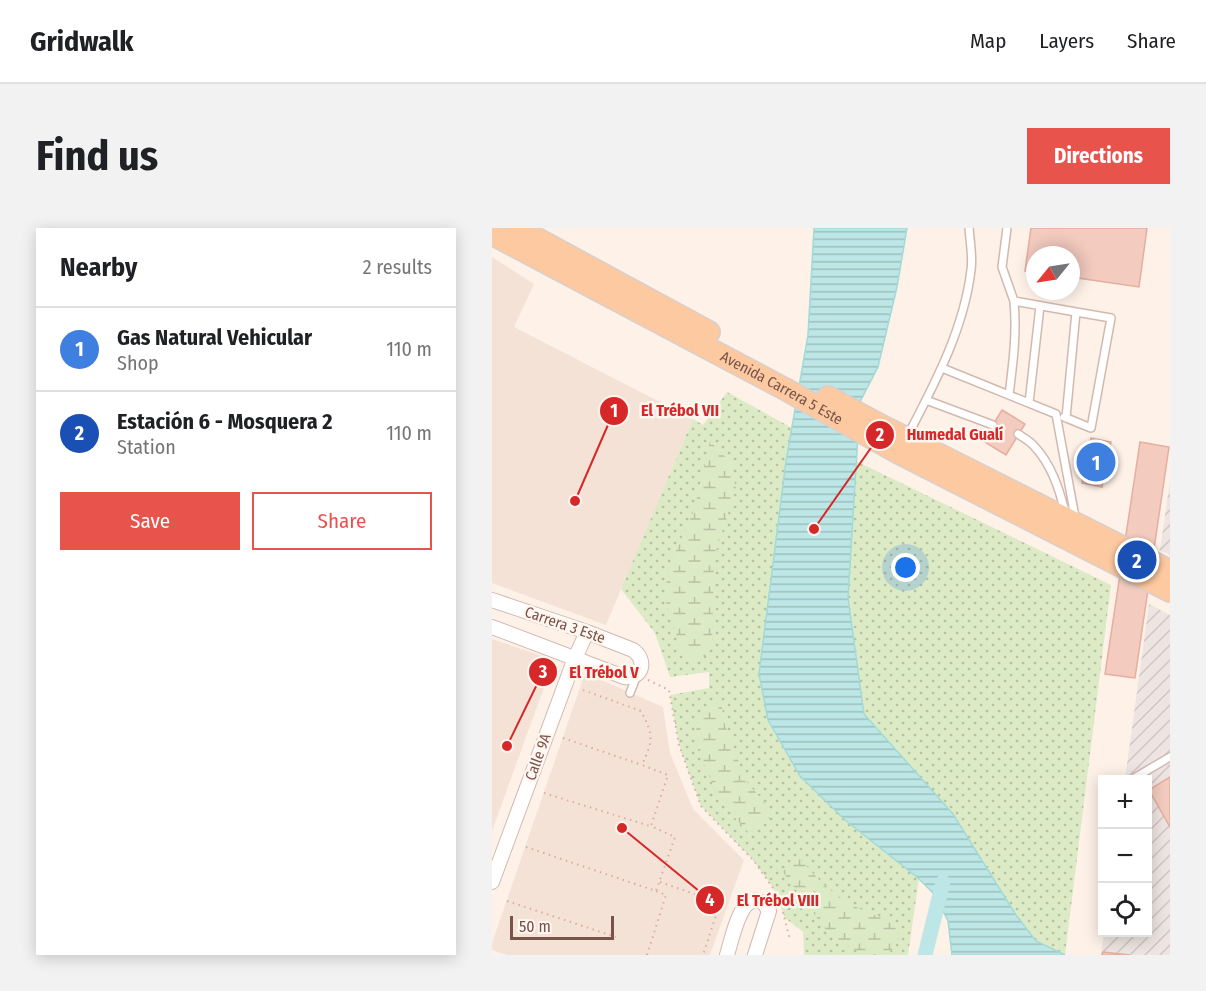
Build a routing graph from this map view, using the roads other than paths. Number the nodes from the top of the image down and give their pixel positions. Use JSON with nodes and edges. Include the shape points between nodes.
{"nodes":[{"id":1,"x":517,"y":228,"type":"edge"},
{"id":2,"x":969,"y":228,"type":"edge"},
{"id":3,"x":1007,"y":228,"type":"edge"},
{"id":4,"x":492,"y":234,"type":"edge"},
{"id":5,"x":1014,"y":302,"type":"junction"},
{"id":6,"x":1040,"y":306,"type":"junction"},
{"id":7,"x":1076,"y":312,"type":"junction"},
{"id":8,"x":942,"y":368,"type":"junction"},
{"id":9,"x":784,"y":381,"type":"junction"},
{"id":10,"x":1009,"y":395,"type":"junction"},
{"id":11,"x":926,"y":400,"type":"junction"},
{"id":12,"x":1029,"y":403,"type":"junction"},
{"id":13,"x":1056,"y":414,"type":"junction"},
{"id":14,"x":1066,"y":418,"type":"junction"},
{"id":15,"x":993,"y":425,"type":"dead end"},
{"id":16,"x":1018,"y":434,"type":"dead end"},
{"id":17,"x":903,"y":445,"type":"junction"},
{"id":18,"x":1071,"y":521,"type":"junction"},
{"id":19,"x":1170,"y":571,"type":"edge"},
{"id":20,"x":1170,"y":591,"type":"edge"},
{"id":21,"x":492,"y":600,"type":"edge"},
{"id":22,"x":492,"y":627,"type":"edge"},
{"id":23,"x":587,"y":632,"type":"junction"},
{"id":24,"x":574,"y":658,"type":"junction"},
{"id":25,"x":638,"y":675,"type":"junction"},
{"id":26,"x":630,"y":693,"type":"dead end"},
{"id":27,"x":1170,"y":757,"type":"edge"},
{"id":28,"x":1139,"y":775,"type":"edge"},
{"id":29,"x":492,"y":882,"type":"edge"},
{"id":30,"x":727,"y":955,"type":"edge"},
{"id":31,"x":755,"y":955,"type":"edge"}],
"edges":[{"from":1,"to":9,"type":"main road","name":"Avenida Carrera 5 Este"},
{"from":2,"to":8,"type":"lane","via":[[972,268],[956,334]]},
{"from":3,"to":5,"type":"lane","via":[[1002,267]]},
{"from":4,"to":9,"type":"main road","name":"Avenida Carrera 5 Este"},
{"from":5,"to":6,"type":"lane"},
{"from":5,"to":10,"type":"lane","via":[[1016,339]]},
{"from":6,"to":7,"type":"lane"},
{"from":6,"to":12,"type":"lane"},
{"from":7,"to":14,"type":"lane"},
{"from":7,"to":14,"type":"lane","via":[[1111,318],[1090,428]]},
{"from":8,"to":10,"type":"lane"},
{"from":8,"to":11,"type":"lane"},
{"from":9,"to":17,"type":"main road","name":"Avenida Carrera 5 Este"},
{"from":10,"to":12,"type":"lane"},
{"from":11,"to":15,"type":"lane"},
{"from":11,"to":17,"type":"lane"},
{"from":12,"to":13,"type":"lane"},
{"from":13,"to":14,"type":"lane"},
{"from":13,"to":18,"type":"lane"},
{"from":16,"to":18,"type":"lane","via":[[1046,460]]},
{"from":17,"to":18,"type":"main road","name":"Avenida Carrera 5 Este"},
{"from":17,"to":20,"type":"main road","name":"Avenida Carrera 5 Este"},
{"from":18,"to":19,"type":"main road","name":"Avenida Carrera 5 Este"},
{"from":21,"to":23,"type":"street","name":"Carrera 3 Este"},
{"from":22,"to":24,"type":"street","name":"Carrera 3 Este"},
{"from":23,"to":24,"type":"street","name":"Calle 9A"},
{"from":23,"to":25,"type":"street","name":"Carrera 3 Este","via":[[640,654]]},
{"from":24,"to":25,"type":"street","name":"Carrera 3 Este","via":[[624,677]]},
{"from":24,"to":29,"type":"street","name":"Calle 9A"},
{"from":25,"to":26,"type":"lane"},
{"from":27,"to":28,"type":"lane"},
{"from":30,"to":31,"type":"street","via":[[741,914],[750,902],[757,900],[769,911]]}]}
